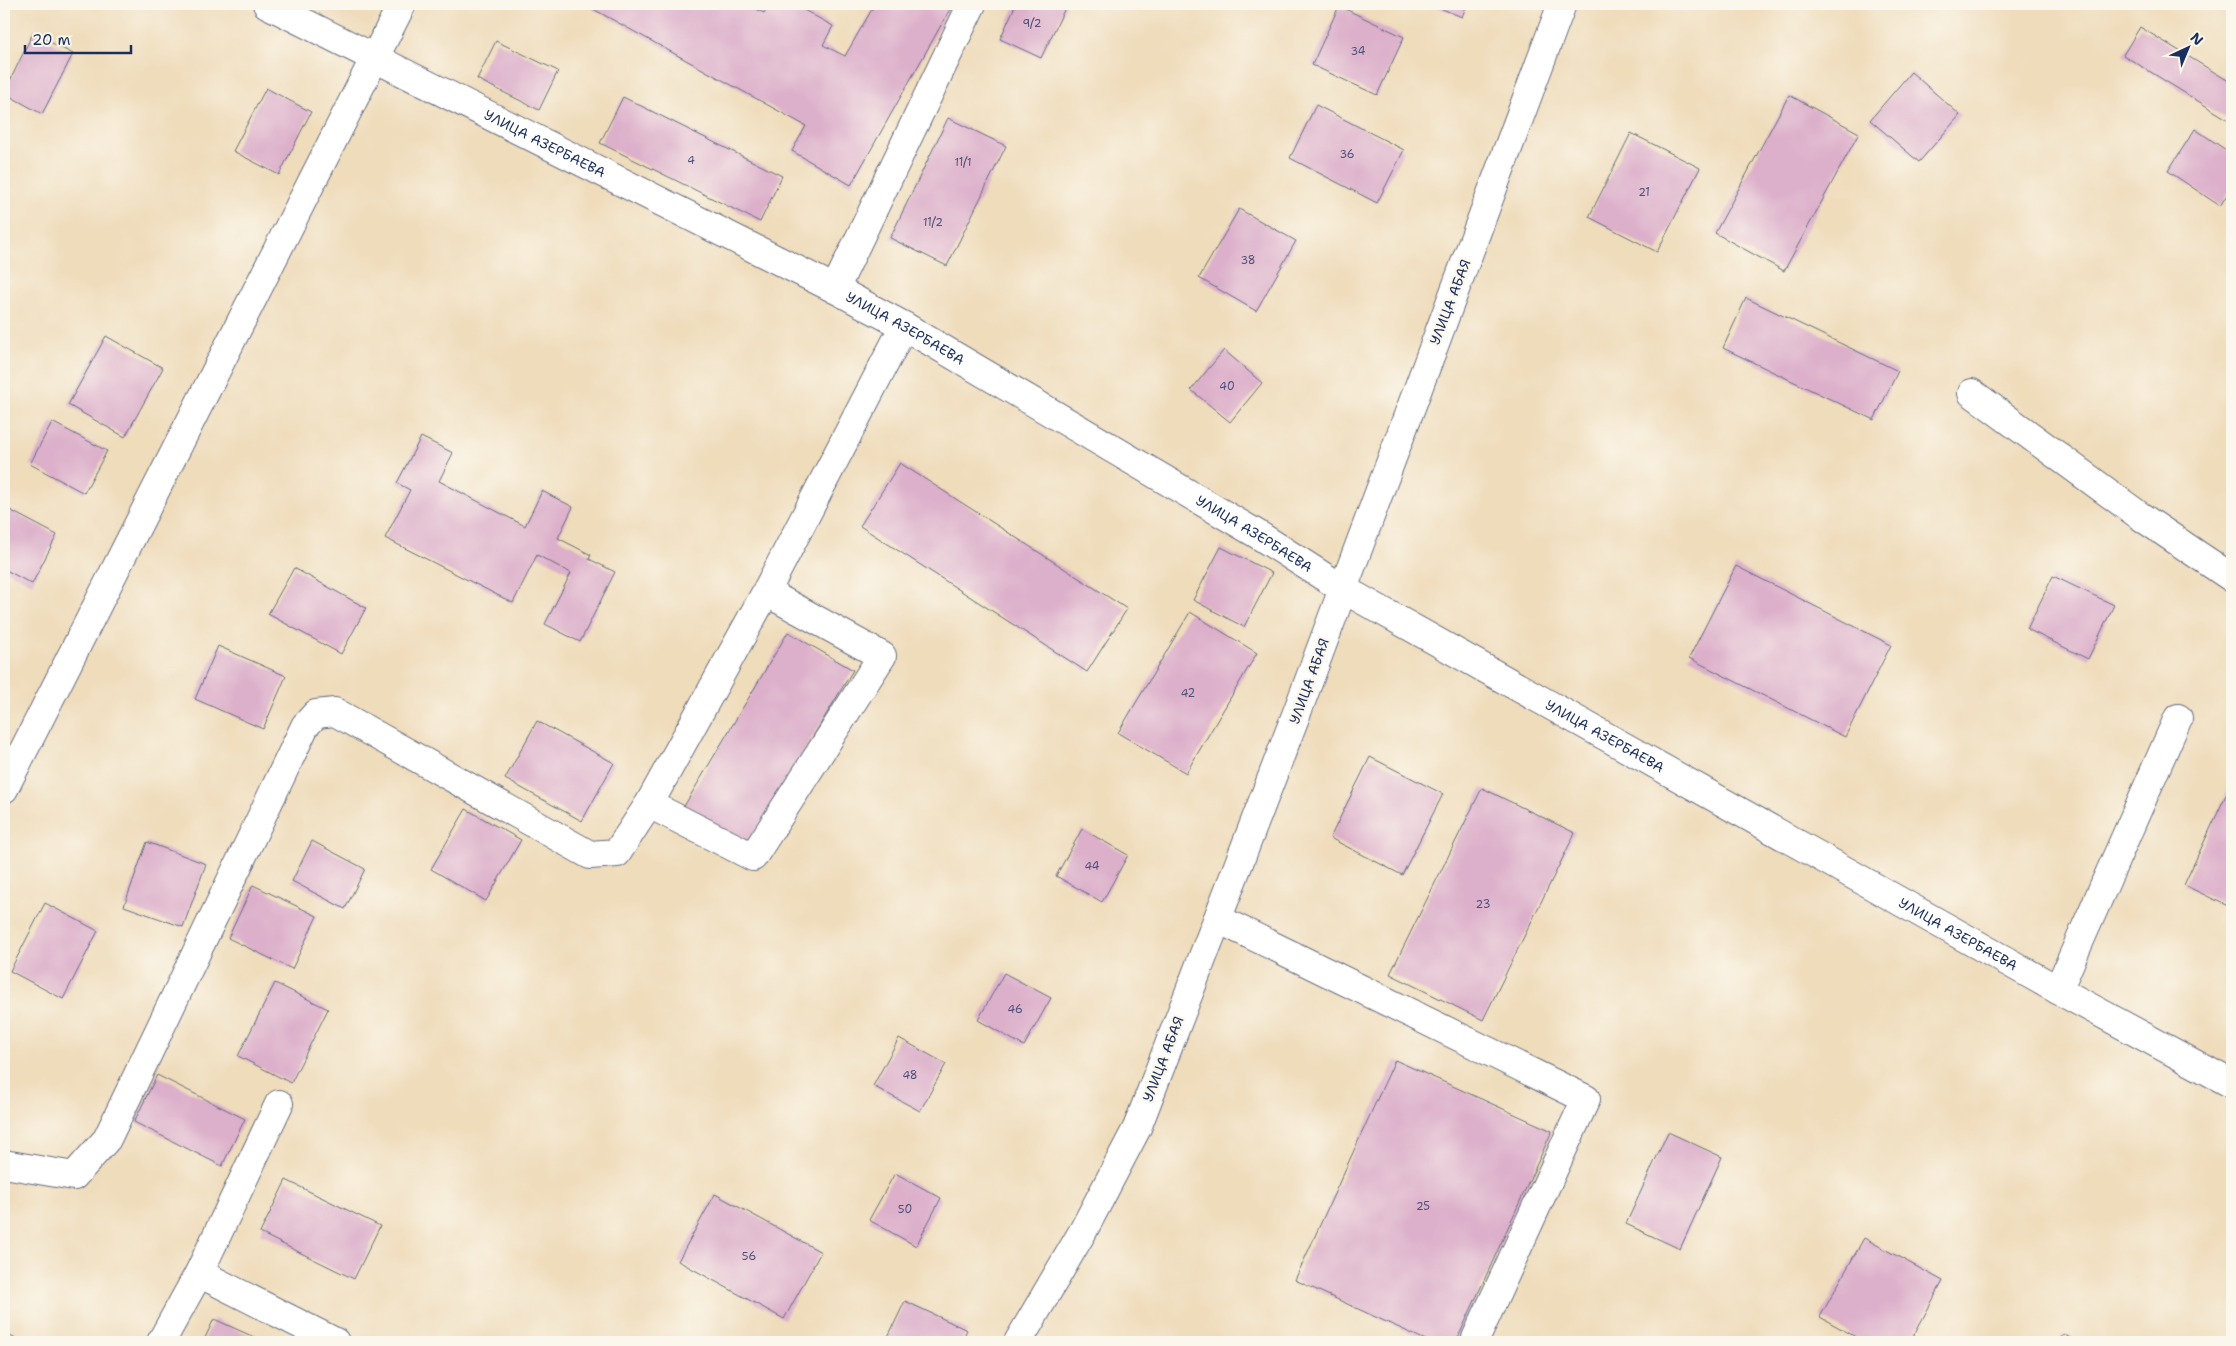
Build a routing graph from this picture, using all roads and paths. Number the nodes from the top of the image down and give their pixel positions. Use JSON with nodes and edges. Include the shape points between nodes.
{"nodes":[{"id":1,"x":267,"y":4,"type":"edge"},
{"id":2,"x":402,"y":4,"type":"edge"},
{"id":3,"x":972,"y":4,"type":"edge"},
{"id":4,"x":1562,"y":4,"type":"edge"},
{"id":5,"x":373,"y":58,"type":"junction"},
{"id":6,"x":835,"y":289,"type":"junction"},
{"id":7,"x":904,"y":326,"type":"junction"},
{"id":8,"x":1972,"y":393,"type":"dead end"},
{"id":9,"x":2232,"y":578,"type":"edge"},
{"id":10,"x":1343,"y":589,"type":"junction"},
{"id":11,"x":766,"y":592,"type":"junction"},
{"id":12,"x":2178,"y":718,"type":"dead end"},
{"id":13,"x":4,"y":789,"type":"edge"},
{"id":14,"x":649,"y":804,"type":"junction"},
{"id":15,"x":1218,"y":919,"type":"junction"},
{"id":16,"x":2058,"y":990,"type":"junction"},
{"id":17,"x":2232,"y":1084,"type":"edge"},
{"id":18,"x":279,"y":1104,"type":"dead end"},
{"id":19,"x":4,"y":1164,"type":"edge"},
{"id":20,"x":199,"y":1273,"type":"junction"},
{"id":21,"x":1476,"y":1338,"type":"dead end"},
{"id":22,"x":161,"y":1342,"type":"edge"},
{"id":23,"x":336,"y":1342,"type":"edge"},
{"id":24,"x":1018,"y":1342,"type":"edge"}],
"edges":[{"from":1,"to":5,"type":"street","name":"УЛИЦА АЗЕРБАЕВА"},
{"from":2,"to":5,"type":"street"},
{"from":3,"to":6,"type":"street"},
{"from":4,"to":10,"type":"street","name":"УЛИЦА АБАЯ"},
{"from":5,"to":6,"type":"street","name":"УЛИЦА АЗЕРБАЕВА"},
{"from":5,"to":13,"type":"street"},
{"from":6,"to":7,"type":"street","name":"УЛИЦА АЗЕРБАЕВА"},
{"from":7,"to":10,"type":"street","name":"УЛИЦА АЗЕРБАЕВА"},
{"from":7,"to":11,"type":"street"},
{"from":8,"to":9,"type":"street","via":[[2140,516]]},
{"from":10,"to":15,"type":"street","name":"УЛИЦА АБАЯ"},
{"from":10,"to":16,"type":"street","name":"УЛИЦА АЗЕРБАЕВА"},
{"from":11,"to":14,"type":"street"},
{"from":11,"to":14,"type":"street","via":[[882,656],[753,857]]},
{"from":12,"to":16,"type":"street"},
{"from":14,"to":19,"type":"street","via":[[617,853],[590,855],[335,712],[316,714],[305,726],[107,1138],[74,1176]]},
{"from":15,"to":21,"type":"street","via":[[1586,1099]]},
{"from":15,"to":24,"type":"street","name":"УЛИЦА АБАЯ","via":[[1137,1128],[1083,1231]]},
{"from":16,"to":17,"type":"street","name":"УЛИЦА АЗЕРБАЕВА"},
{"from":18,"to":20,"type":"street"},
{"from":20,"to":22,"type":"street"},
{"from":20,"to":23,"type":"street"}]}
